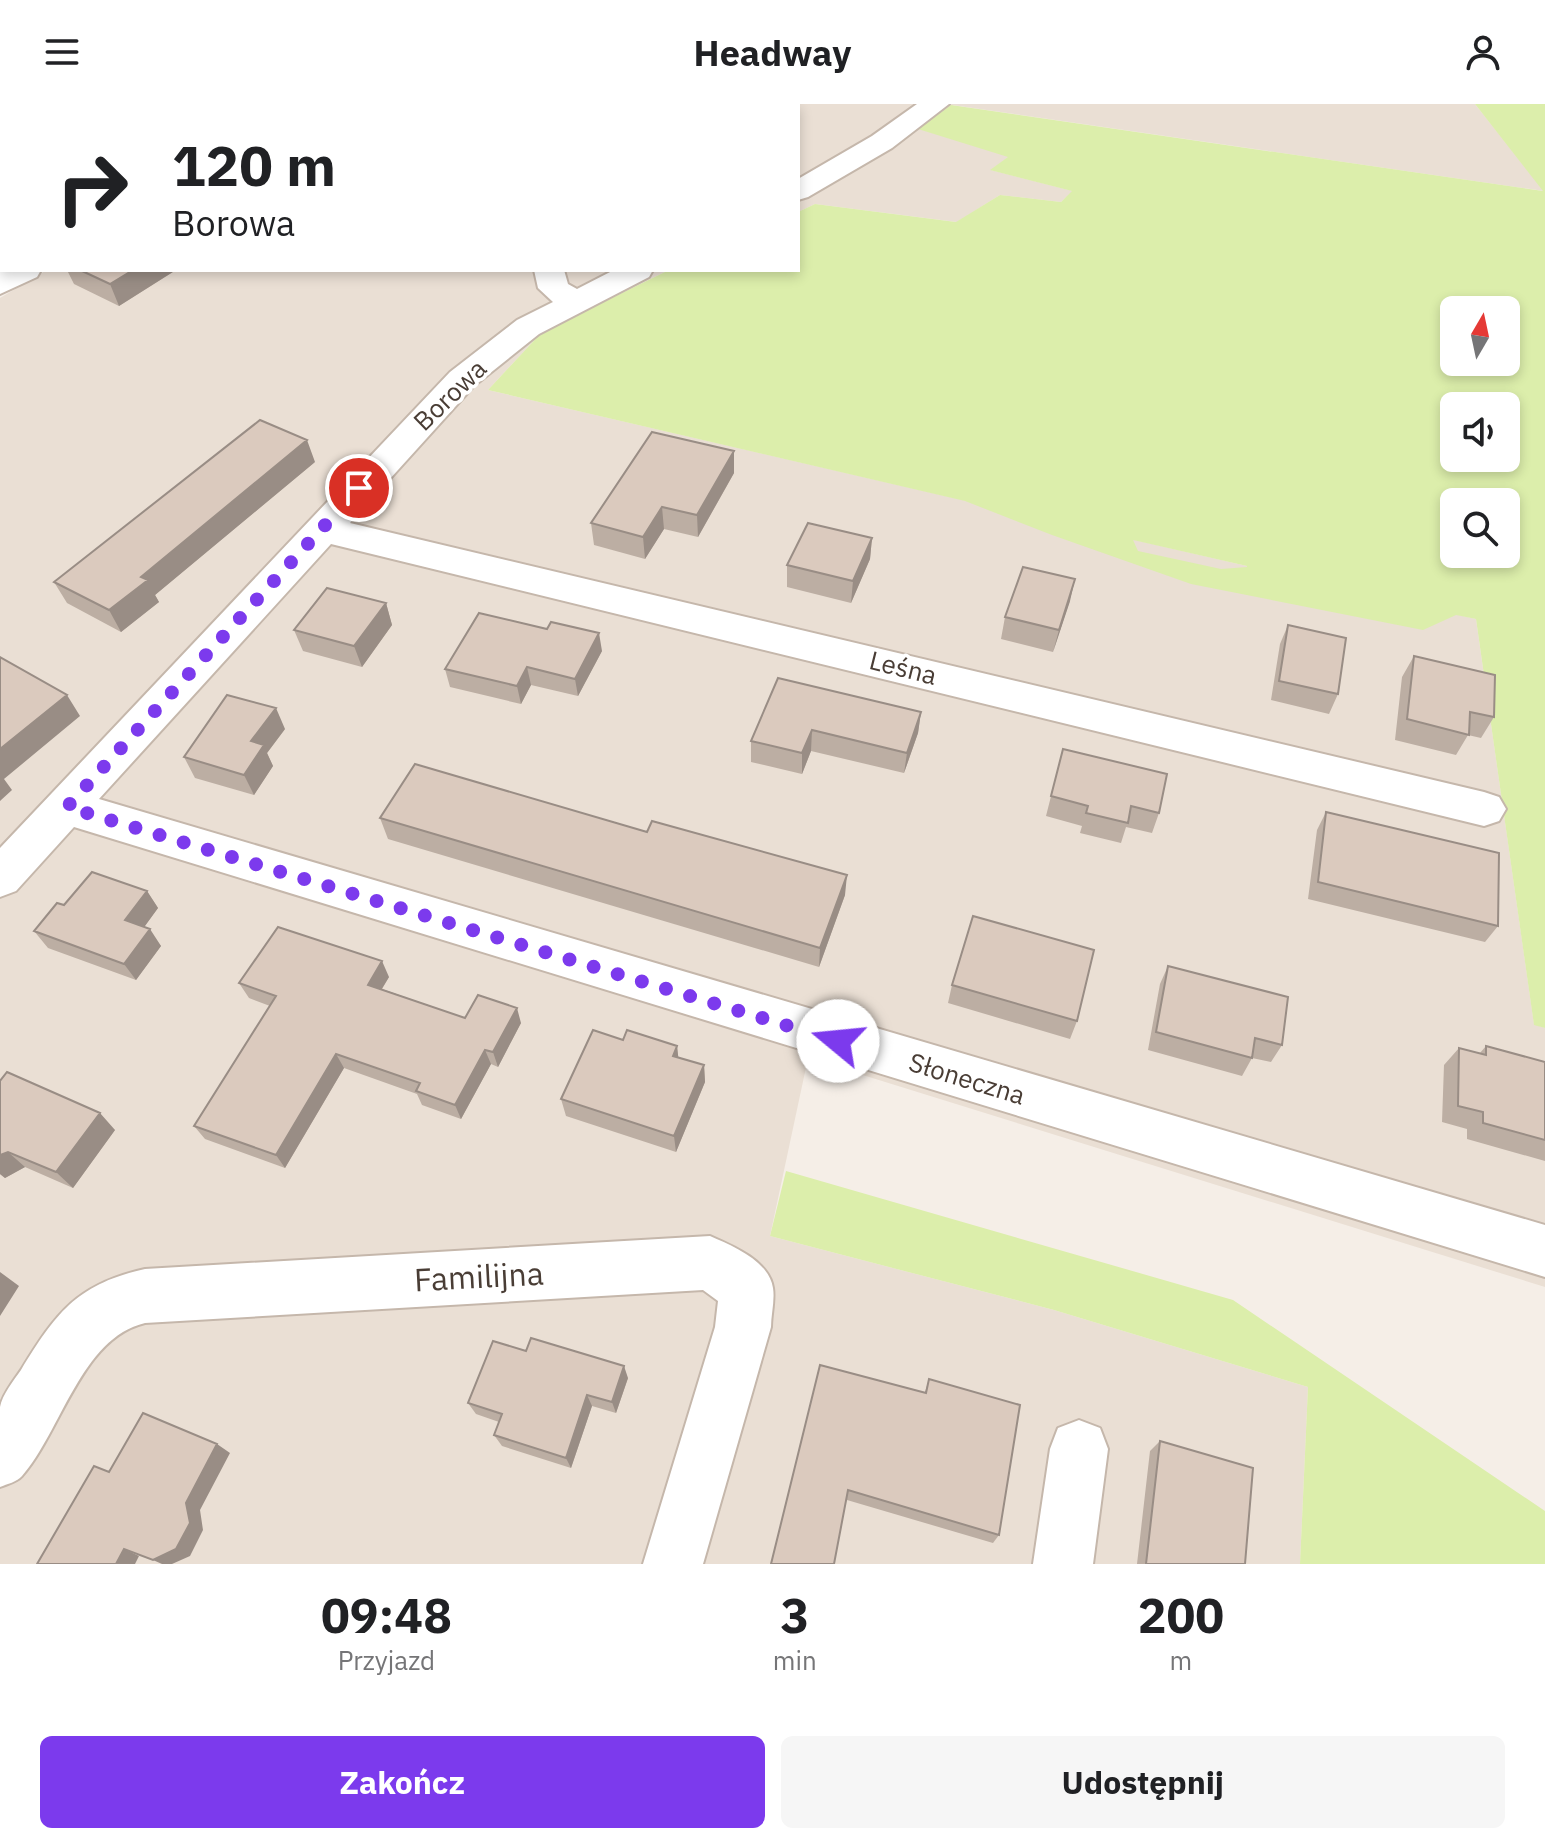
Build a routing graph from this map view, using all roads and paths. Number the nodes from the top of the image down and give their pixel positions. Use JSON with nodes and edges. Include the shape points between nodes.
{"nodes":[{"id":1,"x":935,"y":104,"type":"edge"},
{"id":2,"x":800,"y":190,"type":"edge"},
{"id":3,"x":23,"y":272,"type":"edge"},
{"id":4,"x":550,"y":272,"type":"edge"},
{"id":5,"x":634,"y":272,"type":"edge"},
{"id":6,"x":0,"y":285,"type":"edge"},
{"id":7,"x":574,"y":302,"type":"junction"},
{"id":8,"x":321,"y":529,"type":"junction"},
{"id":9,"x":67,"y":807,"type":"junction"},
{"id":10,"x":1484,"y":809,"type":"dead end"},
{"id":11,"x":0,"y":878,"type":"edge"},
{"id":12,"x":1545,"y":1251,"type":"edge"},
{"id":13,"x":1079,"y":1449,"type":"dead end"},
{"id":14,"x":0,"y":1458,"type":"edge"},
{"id":15,"x":673,"y":1564,"type":"edge"},
{"id":16,"x":1063,"y":1564,"type":"edge"}],
"edges":[{"from":1,"to":2,"type":"street"},
{"from":3,"to":6,"type":"street"},
{"from":4,"to":7,"type":"street","via":[[554,288]]},
{"from":5,"to":7,"type":"street","name":"Borowa"},
{"from":7,"to":8,"type":"street","name":"Borowa","via":[[528,327],[462,379]]},
{"from":8,"to":9,"type":"street","name":"Borowa"},
{"from":8,"to":10,"type":"street","name":"Leśna"},
{"from":9,"to":11,"type":"street","name":"Borowa"},
{"from":9,"to":12,"type":"street","name":"Słoneczna"},
{"from":13,"to":16,"type":"street"},
{"from":14,"to":15,"type":"street","name":"Familijna","via":[[80,1332],[105,1309],[124,1301],[710,1263],[746,1288],[743,1327]]}]}
